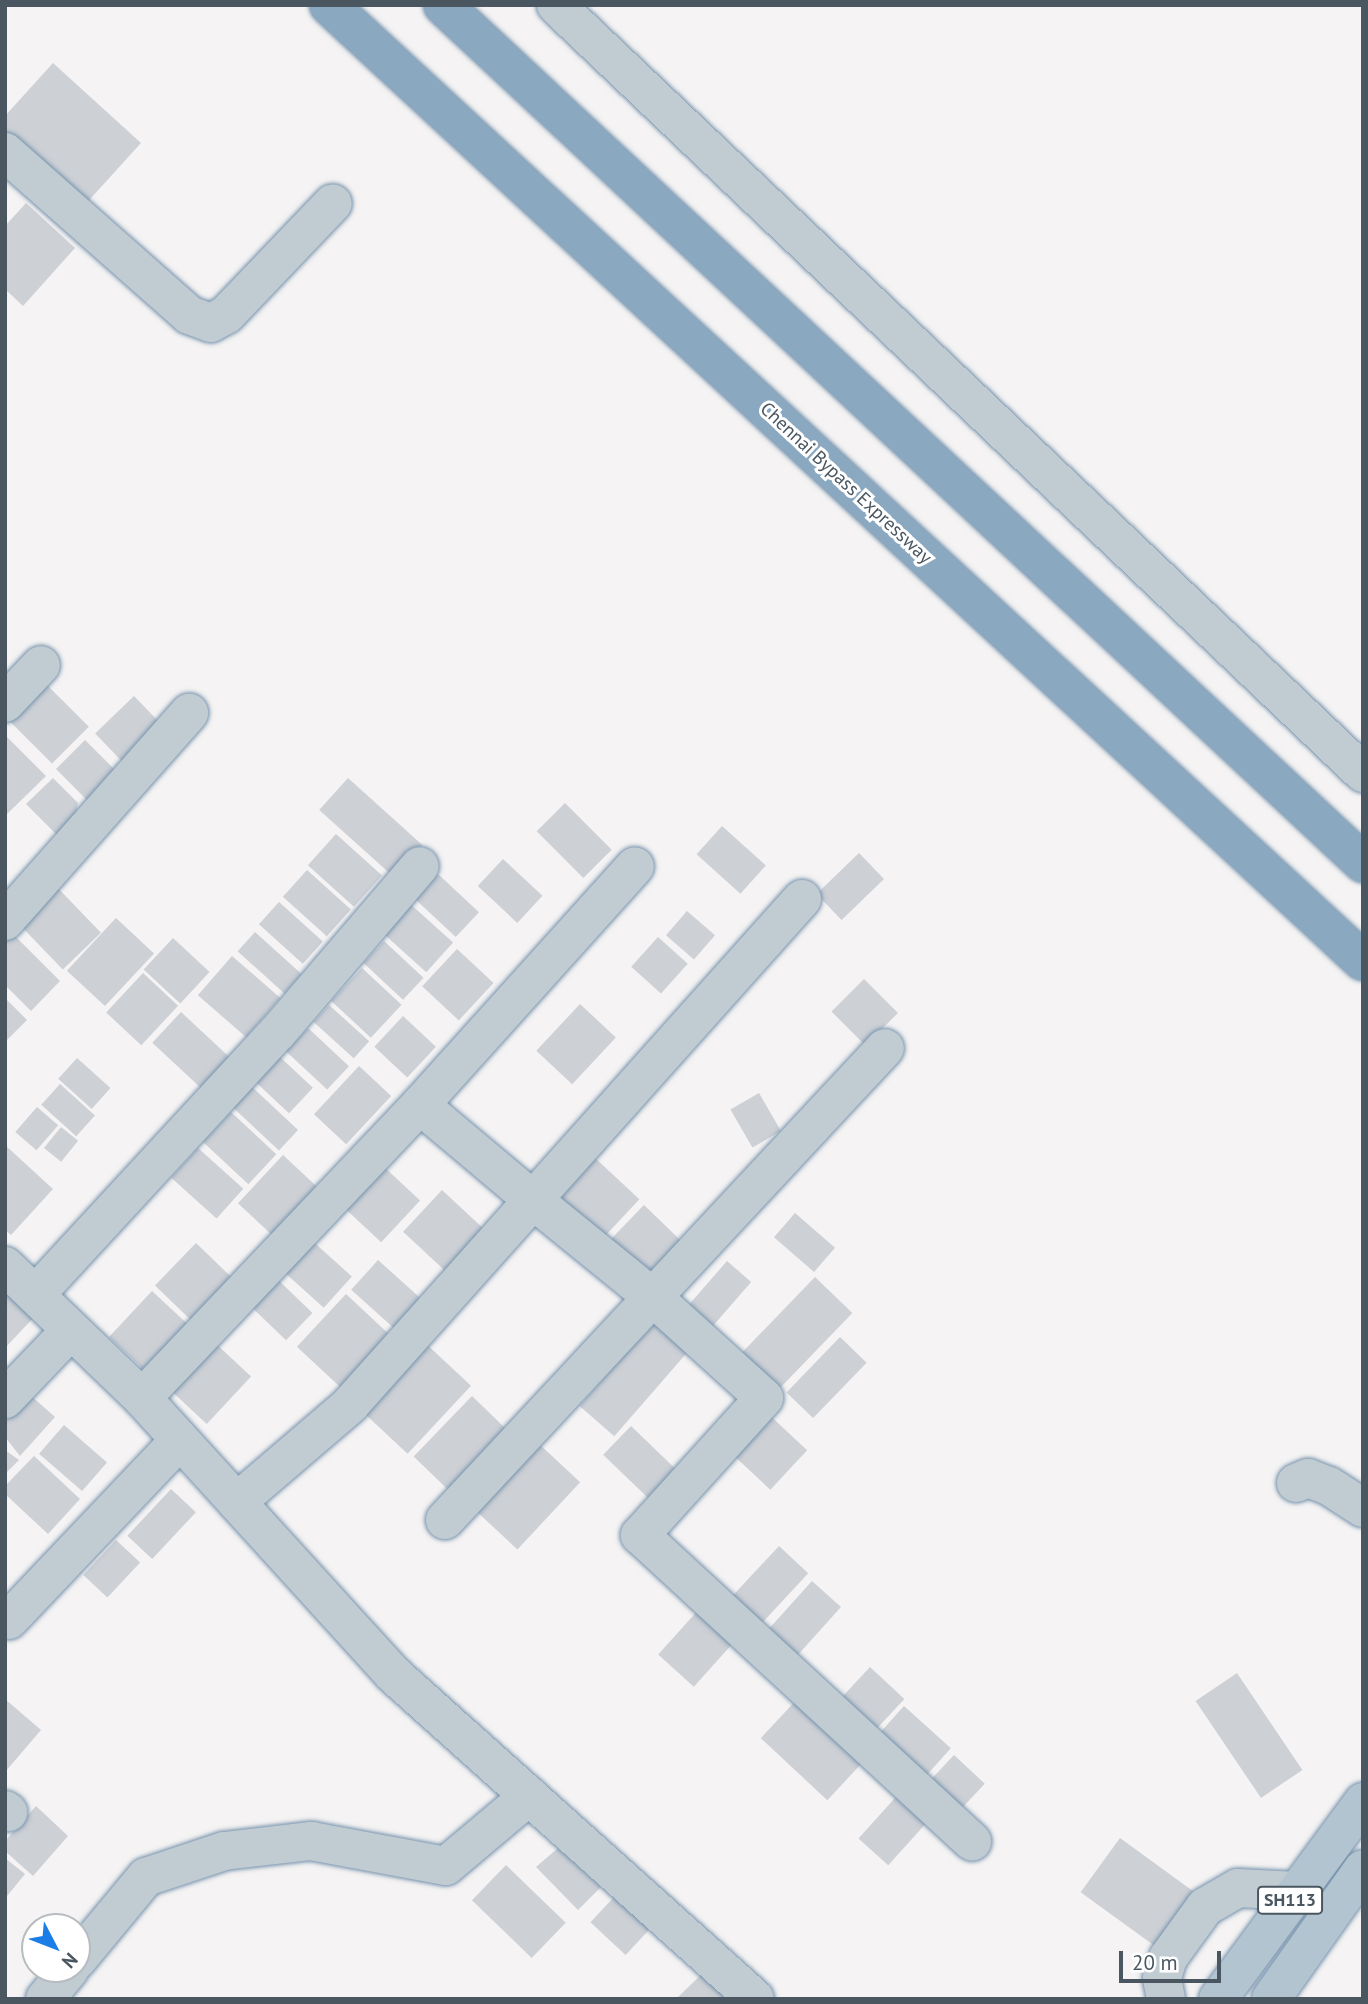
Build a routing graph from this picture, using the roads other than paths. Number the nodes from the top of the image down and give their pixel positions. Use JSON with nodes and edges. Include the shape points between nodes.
{"nodes":[{"id":1,"x":329,"y":5,"type":"edge"},
{"id":2,"x":443,"y":5,"type":"edge"},
{"id":3,"x":556,"y":5,"type":"edge"},
{"id":4,"x":5,"y":152,"type":"edge"},
{"id":5,"x":333,"y":203,"type":"dead end"},
{"id":6,"x":41,"y":665,"type":"dead end"},
{"id":7,"x":5,"y":703,"type":"edge"},
{"id":8,"x":190,"y":713,"type":"dead end"},
{"id":9,"x":1363,"y":773,"type":"edge"},
{"id":10,"x":1363,"y":863,"type":"edge"},
{"id":11,"x":420,"y":866,"type":"dead end"},
{"id":12,"x":635,"y":866,"type":"dead end"},
{"id":13,"x":802,"y":899,"type":"dead end"},
{"id":14,"x":5,"y":921,"type":"edge"},
{"id":15,"x":1363,"y":961,"type":"edge"},
{"id":16,"x":885,"y":1048,"type":"dead end"},
{"id":17,"x":420,"y":1105,"type":"junction"},
{"id":18,"x":533,"y":1200,"type":"junction"},
{"id":19,"x":5,"y":1266,"type":"edge"},
{"id":20,"x":35,"y":1295,"type":"junction"},
{"id":21,"x":655,"y":1299,"type":"junction"},
{"id":22,"x":70,"y":1331,"type":"junction"},
{"id":23,"x":142,"y":1398,"type":"junction"},
{"id":24,"x":5,"y":1399,"type":"edge"},
{"id":25,"x":180,"y":1440,"type":"junction"},
{"id":26,"x":1296,"y":1483,"type":"dead end"},
{"id":27,"x":237,"y":1502,"type":"junction"},
{"id":28,"x":1363,"y":1508,"type":"edge"},
{"id":29,"x":445,"y":1520,"type":"dead end"},
{"id":30,"x":9,"y":1620,"type":"dead end"},
{"id":31,"x":529,"y":1796,"type":"junction"},
{"id":32,"x":1363,"y":1802,"type":"edge"},
{"id":33,"x":972,"y":1841,"type":"dead end"},
{"id":34,"x":1363,"y":1869,"type":"edge"},
{"id":35,"x":1297,"y":1891,"type":"junction"},
{"id":36,"x":91,"y":1943,"type":"edge"},
{"id":37,"x":58,"y":1983,"type":"edge"},
{"id":38,"x":45,"y":1999,"type":"edge"},
{"id":39,"x":755,"y":1999,"type":"edge"},
{"id":40,"x":1166,"y":1999,"type":"edge"},
{"id":41,"x":1218,"y":1999,"type":"edge"},
{"id":42,"x":1271,"y":1999,"type":"edge"}],
"edges":[{"from":1,"to":15,"type":"highway","name":"Chennai Bypass Expressway"},
{"from":2,"to":10,"type":"highway"},
{"from":3,"to":9,"type":"street"},
{"from":4,"to":5,"type":"street","via":[[189,316],[211,323],[227,314]]},
{"from":6,"to":7,"type":"street"},
{"from":8,"to":14,"type":"street"},
{"from":11,"to":20,"type":"street","via":[[278,1032]]},
{"from":12,"to":17,"type":"street"},
{"from":13,"to":18,"type":"street"},
{"from":16,"to":21,"type":"street"},
{"from":17,"to":18,"type":"street"},
{"from":17,"to":23,"type":"street"},
{"from":18,"to":21,"type":"street"},
{"from":18,"to":27,"type":"street","via":[[350,1405]]},
{"from":19,"to":20,"type":"street"},
{"from":20,"to":22,"type":"street"},
{"from":21,"to":29,"type":"street"},
{"from":21,"to":33,"type":"street","via":[[764,1398],[640,1535]]},
{"from":22,"to":23,"type":"street"},
{"from":22,"to":24,"type":"street"},
{"from":23,"to":25,"type":"street"},
{"from":25,"to":27,"type":"street"},
{"from":25,"to":30,"type":"street"},
{"from":26,"to":28,"type":"street","via":[[1308,1478]]},
{"from":27,"to":31,"type":"street","via":[[393,1674]]},
{"from":31,"to":36,"type":"street","via":[[446,1866],[311,1841],[224,1851],[146,1877]]},
{"from":31,"to":39,"type":"street"},
{"from":32,"to":35,"type":"main road","number":"SH113"},
{"from":34,"to":42,"type":"main road","number":"SH113"},
{"from":35,"to":40,"type":"street","via":[[1238,1888],[1205,1907],[1168,1958],[1162,1978]]},
{"from":35,"to":41,"type":"main road","number":"SH113"},
{"from":37,"to":38,"type":"street"}]}
